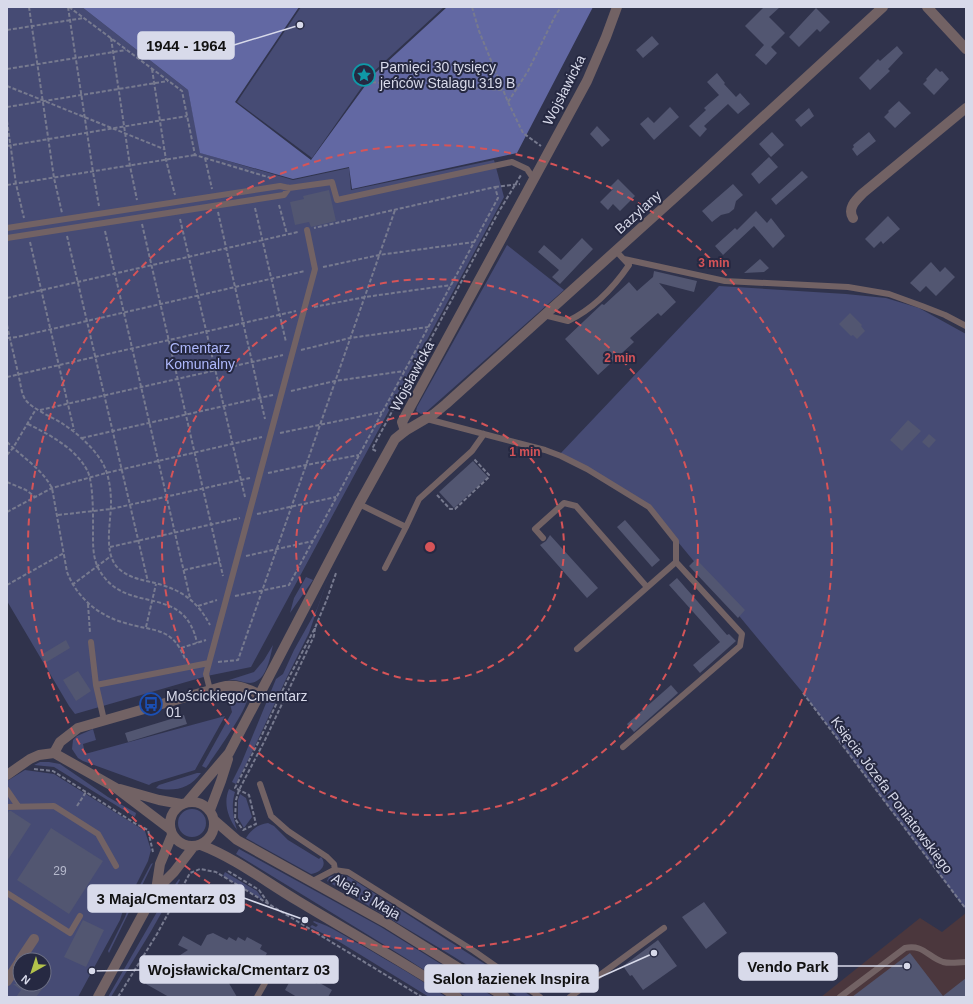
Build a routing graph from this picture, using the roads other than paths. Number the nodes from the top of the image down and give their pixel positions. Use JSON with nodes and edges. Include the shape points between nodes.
{"nodes":[{"id":1,"x":617,"y":7,"type":"edge"},
{"id":2,"x":883,"y":7,"type":"edge"},
{"id":3,"x":927,"y":7,"type":"edge"},
{"id":4,"x":966,"y":49,"type":"edge"},
{"id":5,"x":966,"y":108,"type":"edge"},
{"id":6,"x":532,"y":180,"type":"junction"},
{"id":7,"x":289,"y":188,"type":"junction"},
{"id":8,"x":853,"y":218,"type":"dead end"},
{"id":9,"x":7,"y":228,"type":"edge"},
{"id":10,"x":307,"y":230,"type":"road end"},
{"id":11,"x":7,"y":238,"type":"edge"},
{"id":12,"x":616,"y":251,"type":"junction"},
{"id":13,"x":624,"y":259,"type":"junction"},
{"id":14,"x":544,"y":315,"type":"junction"},
{"id":15,"x":966,"y":326,"type":"edge"},
{"id":16,"x":427,"y":419,"type":"junction"},
{"id":17,"x":405,"y":431,"type":"junction"},
{"id":18,"x":484,"y":434,"type":"junction"},
{"id":19,"x":359,"y":504,"type":"junction"},
{"id":20,"x":406,"y":527,"type":"junction"},
{"id":21,"x":543,"y":538,"type":"dead end"},
{"id":22,"x":676,"y":562,"type":"junction"},
{"id":23,"x":385,"y":568,"type":"dead end"},
{"id":24,"x":647,"y":587,"type":"junction"},
{"id":25,"x":91,"y":642,"type":"road end"},
{"id":26,"x":578,"y":649,"type":"dead end"},
{"id":27,"x":209,"y":663,"type":"junction"},
{"id":28,"x":96,"y":684,"type":"junction"},
{"id":29,"x":210,"y":690,"type":"junction"},
{"id":30,"x":261,"y":695,"type":"junction"},
{"id":31,"x":104,"y":720,"type":"junction"},
{"id":32,"x":623,"y":747,"type":"dead end"},
{"id":33,"x":54,"y":753,"type":"junction"},
{"id":34,"x":229,"y":753,"type":"junction"},
{"id":35,"x":7,"y":775,"type":"edge"},
{"id":36,"x":260,"y":784,"type":"dead end"},
{"id":37,"x":116,"y":788,"type":"junction"},
{"id":38,"x":7,"y":790,"type":"edge"},
{"id":39,"x":185,"y":803,"type":"junction"},
{"id":40,"x":7,"y":806,"type":"edge"},
{"id":41,"x":18,"y":806,"type":"junction"},
{"id":42,"x":212,"y":815,"type":"junction"},
{"id":43,"x":171,"y":832,"type":"junction"},
{"id":44,"x":198,"y":845,"type":"junction"},
{"id":45,"x":116,"y":866,"type":"dead end"},
{"id":46,"x":335,"y":870,"type":"junction"},
{"id":47,"x":313,"y":881,"type":"junction"},
{"id":48,"x":156,"y":890,"type":"junction"},
{"id":49,"x":7,"y":893,"type":"edge"},
{"id":50,"x":80,"y":916,"type":"dead end"},
{"id":51,"x":664,"y":928,"type":"dead end"},
{"id":52,"x":34,"y":939,"type":"dead end"},
{"id":53,"x":25,"y":952,"type":"edge"},
{"id":54,"x":966,"y":962,"type":"edge"},
{"id":55,"x":265,"y":983,"type":"dead end"},
{"id":56,"x":98,"y":997,"type":"edge"},
{"id":57,"x":257,"y":997,"type":"edge"},
{"id":58,"x":457,"y":997,"type":"edge"},
{"id":59,"x":505,"y":997,"type":"edge"},
{"id":60,"x":540,"y":997,"type":"edge"},
{"id":61,"x":570,"y":997,"type":"edge"},
{"id":62,"x":840,"y":997,"type":"edge"}],
"edges":[{"from":1,"to":6,"type":"street","name":"Wojsławicka","via":[[586,80]]},
{"from":2,"to":12,"type":"street","name":"Bazylany"},
{"from":3,"to":4,"type":"street"},
{"from":5,"to":8,"type":"street","via":[[855,201],[851,208]]},
{"from":6,"to":7,"type":"lane","via":[[527,169],[512,162],[337,200],[332,182]]},
{"from":6,"to":17,"type":"street","name":"Wojsławicka","via":[[402,422]]},
{"from":7,"to":9,"type":"lane","via":[[280,186]]},
{"from":7,"to":11,"type":"lane","via":[[284,195]]},
{"from":10,"to":27,"type":"lane","via":[[315,269]]},
{"from":12,"to":13,"type":"lane"},
{"from":12,"to":14,"type":"street","name":"Bazylany"},
{"from":13,"to":14,"type":"lane","via":[[629,264],[617,282],[582,315],[568,321]]},
{"from":13,"to":15,"type":"lane","via":[[725,281],[848,287],[889,294],[946,315]]},
{"from":14,"to":16,"type":"street","name":"Bazylany"},
{"from":16,"to":17,"type":"street","name":"Bazylany"},
{"from":16,"to":18,"type":"lane"},
{"from":17,"to":19,"type":"street","name":"Wojsławicka","via":[[395,439]]},
{"from":18,"to":20,"type":"lane","via":[[476,447],[419,499]]},
{"from":18,"to":22,"type":"lane","via":[[562,456],[649,507],[676,541]]},
{"from":19,"to":20,"type":"lane"},
{"from":19,"to":30,"type":"street","name":"Wojsławicka"},
{"from":20,"to":23,"type":"lane"},
{"from":21,"to":24,"type":"lane","via":[[535,529],[564,503],[576,506]]},
{"from":22,"to":24,"type":"lane"},
{"from":22,"to":32,"type":"lane","via":[[742,634],[740,646]]},
{"from":24,"to":26,"type":"lane"},
{"from":25,"to":28,"type":"lane"},
{"from":27,"to":28,"type":"lane"},
{"from":27,"to":29,"type":"lane","via":[[206,674]]},
{"from":28,"to":31,"type":"lane"},
{"from":29,"to":30,"type":"street","via":[[232,685]]},
{"from":29,"to":31,"type":"street"},
{"from":30,"to":34,"type":"street","name":"Wojsławicka"},
{"from":31,"to":33,"type":"street","via":[[74,731],[60,742]]},
{"from":33,"to":35,"type":"street","via":[[30,759]]},
{"from":33,"to":37,"type":"street"},
{"from":34,"to":39,"type":"street","name":"Wojsławicka"},
{"from":34,"to":42,"type":"street","name":"Wojsławicka"},
{"from":36,"to":46,"type":"lane","via":[[271,816],[288,831],[327,857],[334,864]]},
{"from":37,"to":39,"type":"street","via":[[166,801]]},
{"from":37,"to":43,"type":"street"},
{"from":38,"to":41,"type":"lane"},
{"from":39,"to":42,"type":"street","via":[[204,804]]},
{"from":39,"to":43,"type":"street","via":[[171,814]]},
{"from":40,"to":41,"type":"lane"},
{"from":41,"to":45,"type":"lane","via":[[54,806],[98,834]]},
{"from":42,"to":44,"type":"street","via":[[212,834]]},
{"from":42,"to":47,"type":"street","name":"Aleja 3 Maja","via":[[237,840]]},
{"from":43,"to":44,"type":"street","via":[[186,846]]},
{"from":43,"to":48,"type":"street","via":[[160,864]]},
{"from":44,"to":48,"type":"street"},
{"from":44,"to":58,"type":"street","via":[[216,851]]},
{"from":46,"to":47,"type":"lane"},
{"from":46,"to":60,"type":"lane","via":[[358,877],[480,955]]},
{"from":47,"to":59,"type":"street","name":"Aleja 3 Maja","via":[[458,966]]},
{"from":48,"to":56,"type":"street"},
{"from":49,"to":50,"type":"lane","via":[[70,933]]},
{"from":51,"to":61,"type":"lane"},
{"from":52,"to":53,"type":"street"},
{"from":54,"to":62,"type":"lane","via":[[942,962],[912,946],[905,948]]},
{"from":55,"to":57,"type":"lane"}]}
